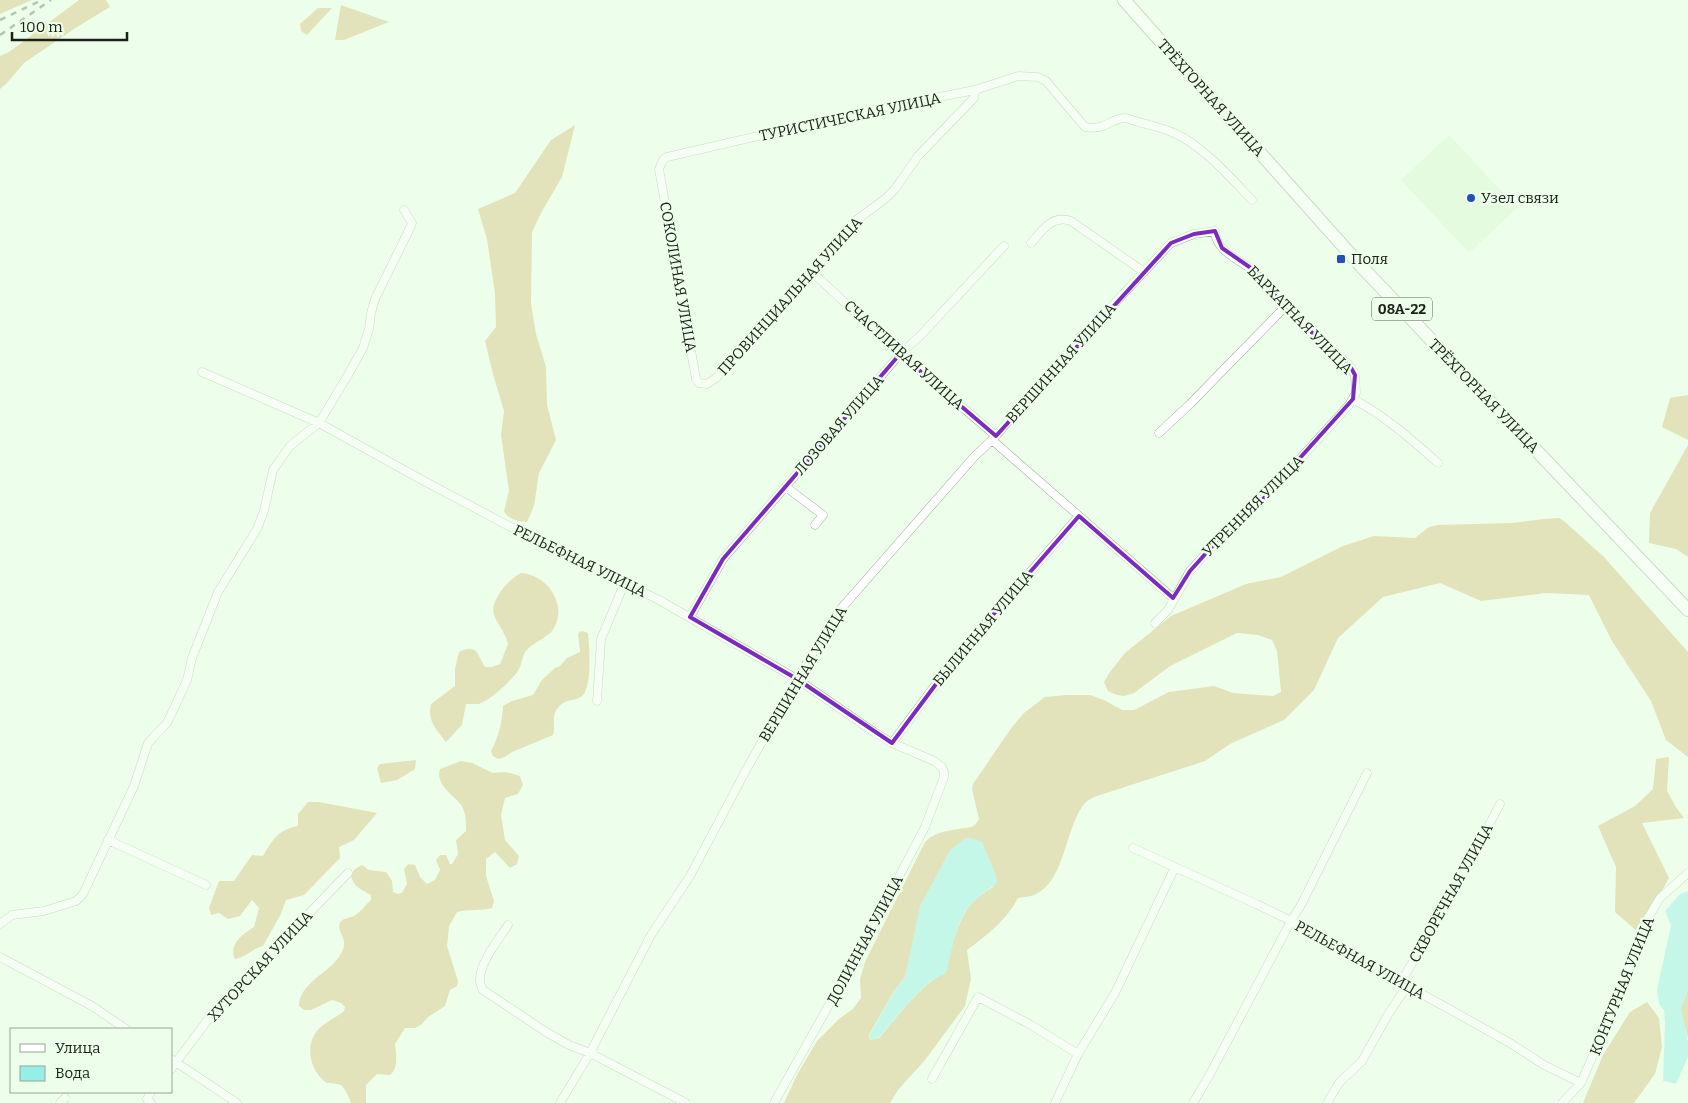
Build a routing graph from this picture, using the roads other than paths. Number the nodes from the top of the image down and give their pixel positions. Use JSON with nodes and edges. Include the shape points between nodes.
{"nodes":[{"id":1,"x":1124,"y":0,"type":"edge"},
{"id":2,"x":975,"y":90,"type":"junction"},
{"id":3,"x":659,"y":169,"type":"joint"},
{"id":4,"x":1252,"y":200,"type":"dead end"},
{"id":5,"x":404,"y":210,"type":"dead end"},
{"id":6,"x":1215,"y":232,"type":"joint"},
{"id":7,"x":1031,"y":242,"type":"dead end"},
{"id":8,"x":1004,"y":246,"type":"dead end"},
{"id":9,"x":1144,"y":272,"type":"junction"},
{"id":10,"x":813,"y":273,"type":"junction"},
{"id":11,"x":1284,"y":308,"type":"junction"},
{"id":12,"x":900,"y":354,"type":"junction"},
{"id":13,"x":202,"y":372,"type":"dead end"},
{"id":14,"x":699,"y":383,"type":"joint"},
{"id":15,"x":1354,"y":396,"type":"junction"},
{"id":16,"x":319,"y":423,"type":"junction"},
{"id":17,"x":1159,"y":433,"type":"dead end"},
{"id":18,"x":994,"y":438,"type":"junction"},
{"id":19,"x":1438,"y":463,"type":"dead end"},
{"id":20,"x":786,"y":487,"type":"junction"},
{"id":21,"x":1078,"y":516,"type":"junction"},
{"id":22,"x":815,"y":525,"type":"dead end"},
{"id":23,"x":625,"y":582,"type":"junction"},
{"id":24,"x":1173,"y":598,"type":"junction"},
{"id":25,"x":1688,"y":610,"type":"edge"},
{"id":26,"x":690,"y":617,"type":"junction"},
{"id":27,"x":1155,"y":623,"type":"dead end"},
{"id":28,"x":797,"y":679,"type":"junction"},
{"id":29,"x":597,"y":701,"type":"dead end"},
{"id":30,"x":892,"y":742,"type":"junction"},
{"id":31,"x":944,"y":772,"type":"joint"},
{"id":32,"x":1367,"y":773,"type":"dead end"},
{"id":33,"x":1500,"y":804,"type":"dead end"},
{"id":34,"x":108,"y":840,"type":"junction"},
{"id":35,"x":1133,"y":848,"type":"dead end"},
{"id":36,"x":1175,"y":867,"type":"junction"},
{"id":37,"x":348,"y":873,"type":"dead end"},
{"id":38,"x":1688,"y":873,"type":"edge"},
{"id":39,"x":206,"y":884,"type":"dead end"},
{"id":40,"x":1291,"y":921,"type":"junction"},
{"id":41,"x":0,"y":924,"type":"edge"},
{"id":42,"x":508,"y":926,"type":"dead end"},
{"id":43,"x":0,"y":957,"type":"edge"},
{"id":44,"x":1404,"y":984,"type":"junction"},
{"id":45,"x":125,"y":1028,"type":"edge"},
{"id":46,"x":590,"y":1053,"type":"junction"},
{"id":47,"x":1078,"y":1054,"type":"junction"},
{"id":48,"x":173,"y":1064,"type":"edge"},
{"id":49,"x":932,"y":1079,"type":"dead end"},
{"id":50,"x":1581,"y":1083,"type":"junction"},
{"id":51,"x":150,"y":1093,"type":"edge"},
{"id":52,"x":151,"y":1103,"type":"edge"},
{"id":53,"x":237,"y":1103,"type":"edge"},
{"id":54,"x":560,"y":1103,"type":"edge"},
{"id":55,"x":686,"y":1103,"type":"edge"},
{"id":56,"x":774,"y":1103,"type":"edge"},
{"id":57,"x":1055,"y":1103,"type":"edge"},
{"id":58,"x":1193,"y":1103,"type":"edge"},
{"id":59,"x":1327,"y":1103,"type":"edge"},
{"id":60,"x":1562,"y":1103,"type":"edge"}],
"edges":[{"from":1,"to":25,"type":"highway","name":"ТРЁХГОРНАЯ УЛИЦА","number":"08А-22","via":[[1360,264]]},
{"from":2,"to":3,"type":"street","name":"ТУРИСТИЧЕСКАЯ УЛИЦА","via":[[862,112],[674,156],[663,160]]},
{"from":2,"to":4,"type":"street","name":"ТУРИСТИЧЕСКАЯ УЛИЦА","via":[[1018,76],[1038,77],[1046,81],[1085,127],[1101,128],[1126,118],[1182,136]]},
{"from":2,"to":10,"type":"street","name":"ПРОВИНЦИАЛЬНАЯ УЛИЦА","via":[[974,98],[918,156],[895,189],[846,231]]},
{"from":3,"to":14,"type":"street","name":"СОКОЛИНАЯ УЛИЦА"},
{"from":5,"to":16,"type":"street","via":[[412,223],[375,299],[363,348]]},
{"from":6,"to":9,"type":"street","name":"ВЕРШИННАЯ УЛИЦА","via":[[1194,234],[1171,243]]},
{"from":6,"to":11,"type":"street","name":"БАРХАТНАЯ УЛИЦА","via":[[1222,248],[1260,275],[1278,295]]},
{"from":7,"to":9,"type":"street","via":[[1052,221],[1065,218]]},
{"from":8,"to":12,"type":"street","name":"ЛОЗОВАЯ УЛИЦА"},
{"from":9,"to":18,"type":"street","name":"ВЕРШИННАЯ УЛИЦА","via":[[1036,387]]},
{"from":10,"to":12,"type":"street","name":"СЧАСТЛИВАЯ УЛИЦА"},
{"from":10,"to":14,"type":"street","name":"ПРОВИНЦИАЛЬНАЯ УЛИЦА","via":[[798,284],[716,378],[707,384]]},
{"from":11,"to":15,"type":"street","name":"БАРХАТНАЯ УЛИЦА","via":[[1350,366],[1355,375]]},
{"from":11,"to":17,"type":"street"},
{"from":12,"to":18,"type":"street","name":"СЧАСТЛИВАЯ УЛИЦА"},
{"from":12,"to":20,"type":"street","name":"ЛОЗОВАЯ УЛИЦА"},
{"from":13,"to":16,"type":"street","name":"РЕЛЬЕФНАЯ УЛИЦА"},
{"from":15,"to":19,"type":"street","via":[[1389,420]]},
{"from":15,"to":24,"type":"street","name":"УТРЕННЯЯ УЛИЦА","via":[[1269,492],[1224,532],[1190,571]]},
{"from":16,"to":23,"type":"street","name":"РЕЛЬЕФНАЯ УЛИЦА","via":[[506,524]]},
{"from":16,"to":34,"type":"street","via":[[290,446],[273,470],[257,529],[218,592],[192,658],[187,680],[167,723],[148,743],[134,786]]},
{"from":18,"to":21,"type":"street","name":"СЧАСТЛИВАЯ УЛИЦА"},
{"from":18,"to":28,"type":"street","name":"ВЕРШИННАЯ УЛИЦА","via":[[845,603]]},
{"from":20,"to":22,"type":"street","via":[[823,516]]},
{"from":20,"to":26,"type":"street","name":"ЛОЗОВАЯ УЛИЦА","via":[[723,559]]},
{"from":21,"to":24,"type":"street","name":"СЧАСТЛИВАЯ УЛИЦА"},
{"from":21,"to":30,"type":"street","name":"БЫЛИННАЯ УЛИЦА","via":[[957,656]]},
{"from":23,"to":26,"type":"street","name":"РЕЛЬЕФНАЯ УЛИЦА"},
{"from":23,"to":29,"type":"street","via":[[600,639]]},
{"from":24,"to":27,"type":"street","name":"УТРЕННЯЯ УЛИЦА","via":[[1168,610]]},
{"from":26,"to":28,"type":"street","name":"РЕЛЬЕФНАЯ УЛИЦА"},
{"from":28,"to":30,"type":"street","name":"РЕЛЬЕФНАЯ УЛИЦА"},
{"from":28,"to":46,"type":"street","name":"ВЕРШИННАЯ УЛИЦА","via":[[690,876],[651,935]]},
{"from":30,"to":31,"type":"street","name":"РЕЛЬЕФНАЯ УЛИЦА","via":[[934,760]]},
{"from":31,"to":56,"type":"street","name":"ДОЛИННАЯ УЛИЦА","via":[[925,827]]},
{"from":32,"to":40,"type":"street"},
{"from":33,"to":44,"type":"street","name":"СКВОРЕЧНАЯ УЛИЦА"},
{"from":34,"to":39,"type":"street"},
{"from":34,"to":41,"type":"street","via":[[80,898],[44,911],[12,915]]},
{"from":35,"to":36,"type":"street","name":"РЕЛЬЕФНАЯ УЛИЦА"},
{"from":36,"to":40,"type":"street","name":"РЕЛЬЕФНАЯ УЛИЦА"},
{"from":36,"to":47,"type":"street","via":[[1116,993]]},
{"from":37,"to":48,"type":"street","name":"ХУТОРСКАЯ УЛИЦА","via":[[223,1002]]},
{"from":38,"to":50,"type":"street","name":"КОНТУРНАЯ УЛИЦА","via":[[1660,898],[1646,923]]},
{"from":40,"to":44,"type":"street","name":"РЕЛЬЕФНАЯ УЛИЦА"},
{"from":40,"to":58,"type":"street"},
{"from":42,"to":46,"type":"street","via":[[481,969],[479,984],[534,1025]]},
{"from":43,"to":45,"type":"street","via":[[92,1006]]},
{"from":44,"to":50,"type":"street","name":"РЕЛЬЕФНАЯ УЛИЦА"},
{"from":44,"to":59,"type":"street","name":"СКВОРЕЧНАЯ УЛИЦА","via":[[1362,1061],[1340,1083]]},
{"from":46,"to":54,"type":"street","name":"ВЕРШИННАЯ УЛИЦА"},
{"from":46,"to":55,"type":"street"},
{"from":47,"to":49,"type":"street","via":[[978,996]]},
{"from":47,"to":57,"type":"street"},
{"from":48,"to":53,"type":"street"},
{"from":50,"to":60,"type":"street","name":"КОНТУРНАЯ УЛИЦА"},
{"from":51,"to":52,"type":"street","via":[[147,1099]]}]}
